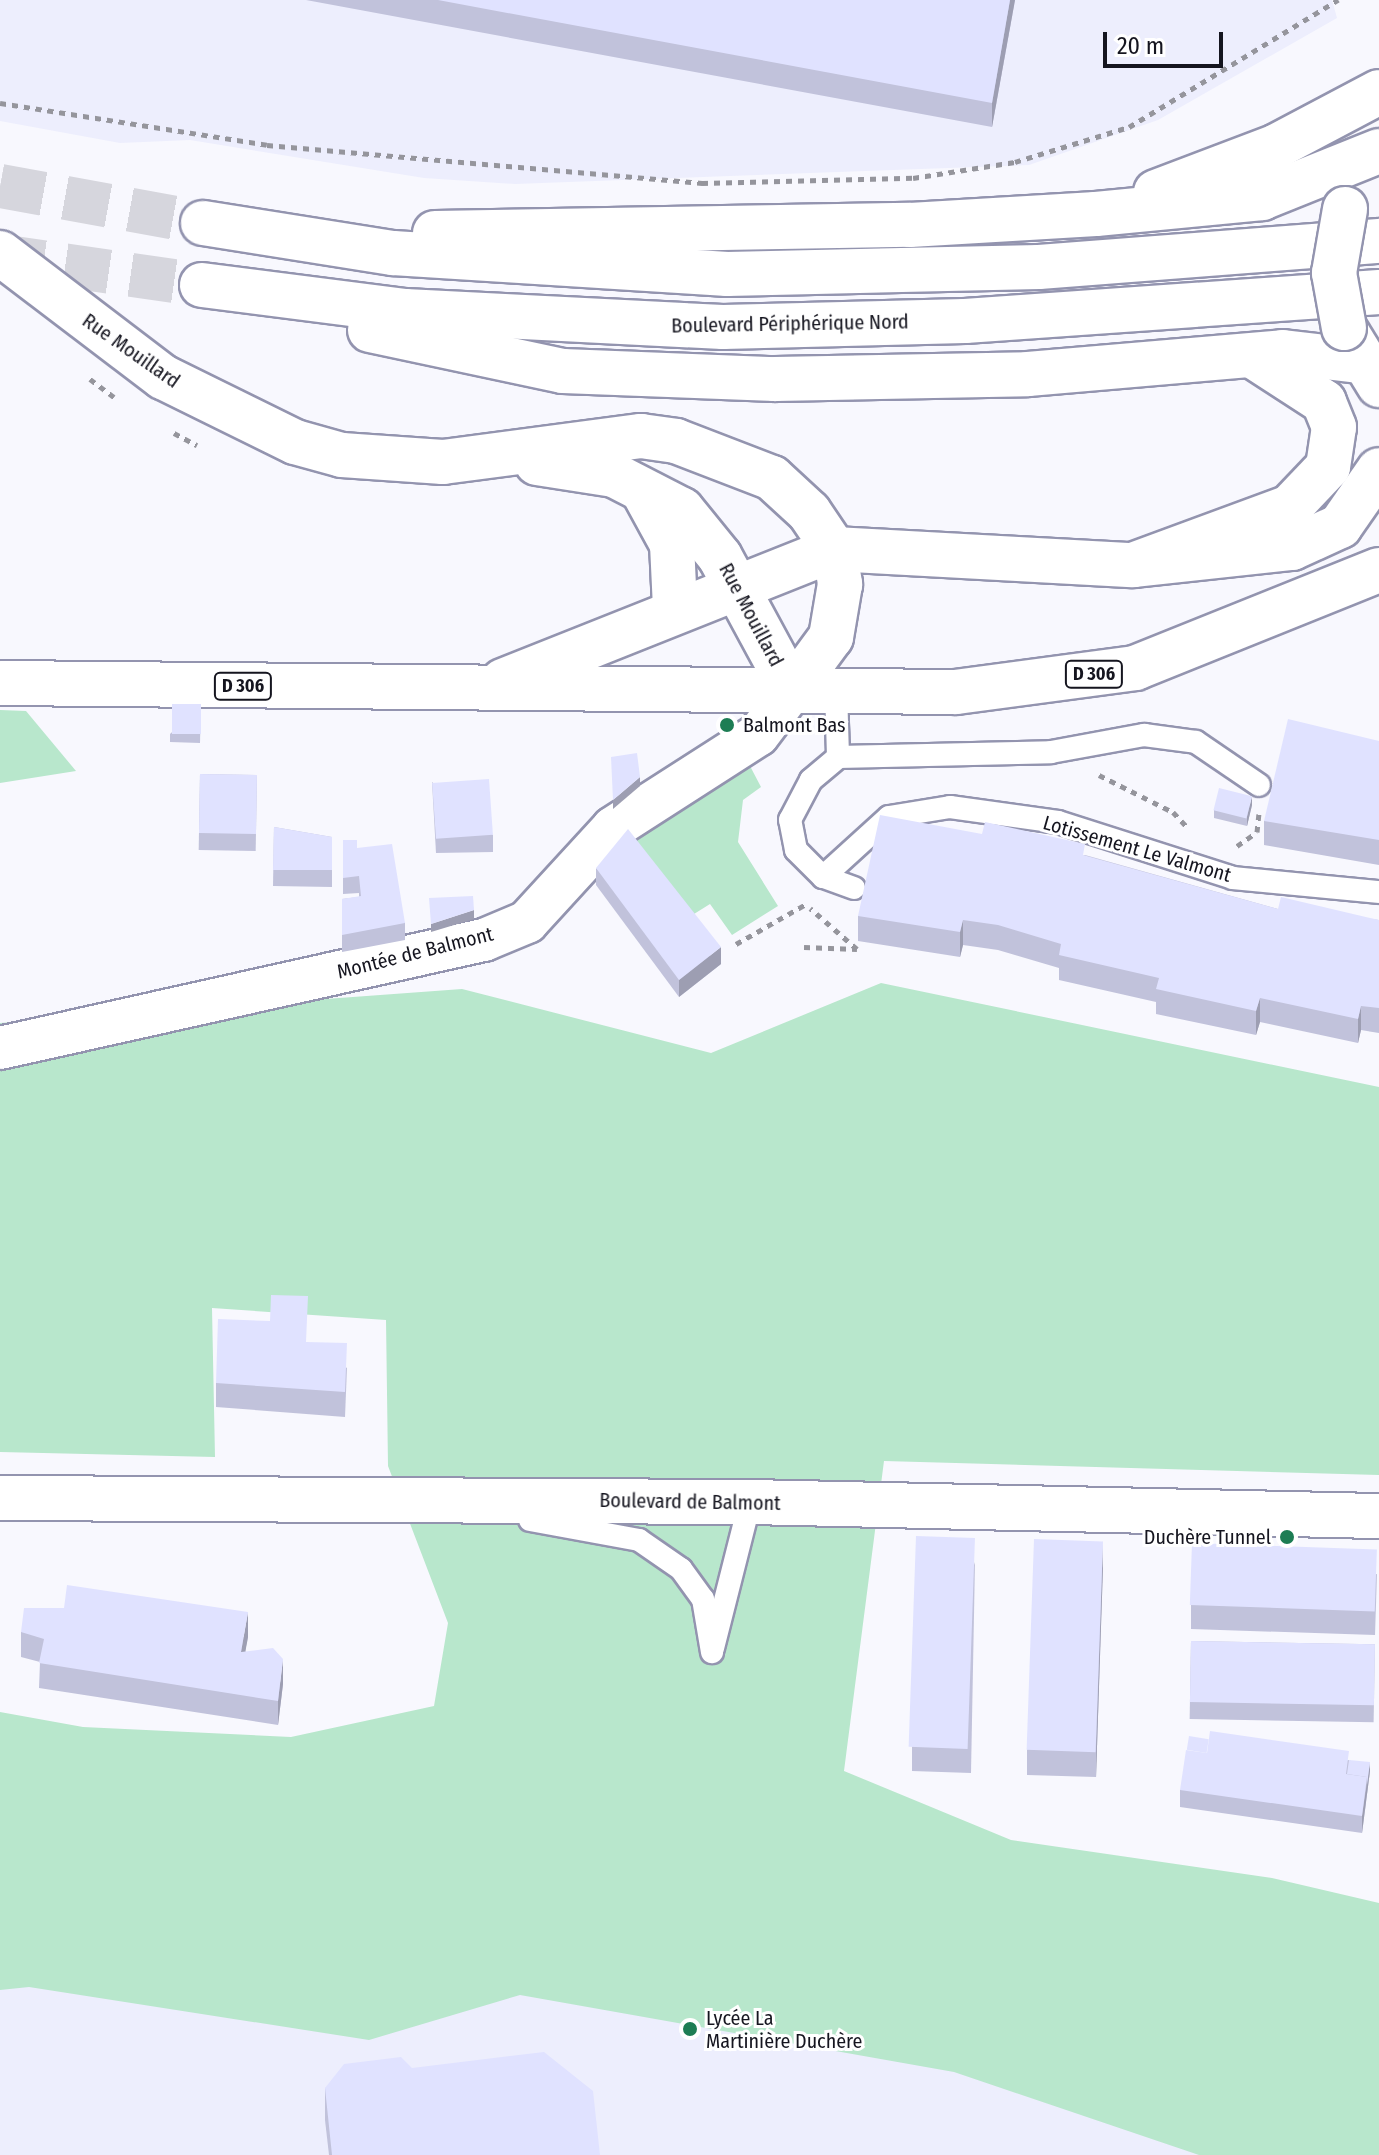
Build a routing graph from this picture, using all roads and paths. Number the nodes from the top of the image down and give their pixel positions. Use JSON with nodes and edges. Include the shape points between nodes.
{"nodes":[{"id":1,"x":1338,"y":0,"type":"edge"},
{"id":2,"x":1379,"y":92,"type":"edge"},
{"id":3,"x":0,"y":103,"type":"edge"},
{"id":4,"x":1379,"y":153,"type":"edge"},
{"id":5,"x":1096,"y":214,"type":"junction"},
{"id":6,"x":203,"y":223,"type":"tunnel mouth"},
{"id":7,"x":268,"y":237,"type":"junction"},
{"id":8,"x":1379,"y":241,"type":"edge"},
{"id":9,"x":0,"y":253,"type":"edge"},
{"id":10,"x":1379,"y":292,"type":"edge"},
{"id":11,"x":1253,"y":356,"type":"junction"},
{"id":12,"x":1361,"y":358,"type":"edge"},
{"id":13,"x":79,"y":369,"type":"dead end"},
{"id":14,"x":129,"y":406,"type":"dead end"},
{"id":15,"x":168,"y":430,"type":"dead end"},
{"id":16,"x":207,"y":449,"type":"dead end"},
{"id":17,"x":509,"y":459,"type":"junction"},
{"id":18,"x":1379,"y":470,"type":"edge"},
{"id":19,"x":640,"y":486,"type":"junction"},
{"id":20,"x":834,"y":549,"type":"junction"},
{"id":21,"x":1133,"y":565,"type":"junction"},
{"id":22,"x":1379,"y":570,"type":"edge"},
{"id":23,"x":735,"y":585,"type":"junction"},
{"id":24,"x":675,"y":607,"type":"junction"},
{"id":25,"x":0,"y":683,"type":"edge"},
{"id":26,"x":486,"y":688,"type":"junction"},
{"id":27,"x":836,"y":689,"type":"junction"},
{"id":28,"x":792,"y":690,"type":"junction"},
{"id":29,"x":1051,"y":752,"type":"junction"},
{"id":30,"x":838,"y":757,"type":"junction"},
{"id":31,"x":1259,"y":785,"type":"joint"},
{"id":32,"x":1207,"y":866,"type":"junction"},
{"id":33,"x":823,"y":877,"type":"junction"},
{"id":34,"x":854,"y":888,"type":"dead end"},
{"id":35,"x":1379,"y":892,"type":"edge"},
{"id":36,"x":817,"y":900,"type":"dead end"},
{"id":37,"x":804,"y":903,"type":"junction"},
{"id":38,"x":736,"y":944,"type":"dead end"},
{"id":39,"x":804,"y":947,"type":"dead end"},
{"id":40,"x":0,"y":1048,"type":"edge"},
{"id":41,"x":0,"y":1498,"type":"edge"},
{"id":42,"x":346,"y":1501,"type":"junction"},
{"id":43,"x":750,"y":1502,"type":"junction"},
{"id":44,"x":1379,"y":1516,"type":"edge"}],
"edges":[{"from":1,"to":3,"type":"path","via":[[1129,127],[1015,162],[913,178],[702,183],[267,145]]},
{"from":2,"to":5,"type":"main road","via":[[1277,146]]},
{"from":4,"to":5,"type":"main road","via":[[1262,198]]},
{"from":4,"to":12,"type":"main road","bridge":true,"via":[[1345,209],[1334,273]]},
{"from":5,"to":7,"type":"main road","via":[[910,225]]},
{"from":6,"to":7,"type":"main road"},
{"from":7,"to":8,"type":"main road","via":[[496,263],[727,274],[1039,267]]},
{"from":9,"to":17,"type":"main road","name":"Rue Mouillard","via":[[163,377],[295,442],[389,461]]},
{"from":10,"to":11,"type":"main road","name":"Boulevard Périphérique Nord","via":[[965,321],[723,327],[405,311],[202,285],[563,371],[775,379],[1012,374]]},
{"from":11,"to":12,"type":"main road","via":[[1323,351]]},
{"from":11,"to":21,"type":"main road","via":[[1324,402],[1334,427],[1328,467],[1290,507]]},
{"from":13,"to":14,"type":"path"},
{"from":15,"to":16,"type":"path"},
{"from":17,"to":19,"type":"main road","name":"Rue Mouillard"},
{"from":17,"to":20,"type":"main road","name":"Rue Mouillard","via":[[604,439],[676,441],[772,478],[809,512]]},
{"from":18,"to":21,"type":"main road","number":"D 306","via":[[1356,513],[1318,539]]},
{"from":19,"to":23,"type":"main road","name":"Rue Mouillard","via":[[700,528]]},
{"from":19,"to":24,"type":"main road","via":[[672,544],[679,576]]},
{"from":20,"to":21,"type":"main road","number":"D 306"},
{"from":20,"to":23,"type":"main road","number":"D 306"},
{"from":20,"to":28,"type":"main road","name":"Rue Mouillard","via":[[839,612],[831,637]]},
{"from":22,"to":27,"type":"main road","number":"D 306","via":[[1135,668],[956,692]]},
{"from":23,"to":24,"type":"main road","number":"D 306"},
{"from":23,"to":28,"type":"main road","name":"Rue Mouillard"},
{"from":24,"to":26,"type":"main road","number":"D 306"},
{"from":25,"to":26,"type":"main road","number":"D 306"},
{"from":26,"to":28,"type":"main road","number":"D 306"},
{"from":27,"to":28,"type":"main road","number":"D 306"},
{"from":27,"to":30,"type":"lane"},
{"from":28,"to":40,"type":"street","name":"Montée de Balmont","via":[[758,735],[613,828],[527,922],[484,940]]},
{"from":29,"to":30,"type":"lane"},
{"from":29,"to":31,"type":"lane","via":[[1144,735],[1196,742]]},
{"from":29,"to":32,"type":"path","via":[[1173,812]]},
{"from":30,"to":33,"type":"lane","via":[[811,780],[790,820],[796,850]]},
{"from":31,"to":32,"type":"path","via":[[1257,832]]},
{"from":32,"to":33,"type":"lane","name":"Lotissement Le Valmont","via":[[1058,822],[950,807],[889,817]]},
{"from":32,"to":35,"type":"lane","name":"Lotissement Le Valmont","via":[[1233,878]]},
{"from":33,"to":34,"type":"lane"},
{"from":36,"to":37,"type":"path"},
{"from":37,"to":38,"type":"path"},
{"from":37,"to":39,"type":"path","via":[[857,949]]},
{"from":41,"to":42,"type":"main road","name":"Boulevard de Balmont"},
{"from":42,"to":43,"type":"main road","name":"Boulevard de Balmont"},
{"from":42,"to":43,"type":"lane","via":[[579,1525],[639,1540],[681,1569],[703,1599],[712,1652]]},
{"from":43,"to":44,"type":"main road","name":"Boulevard de Balmont"}]}
